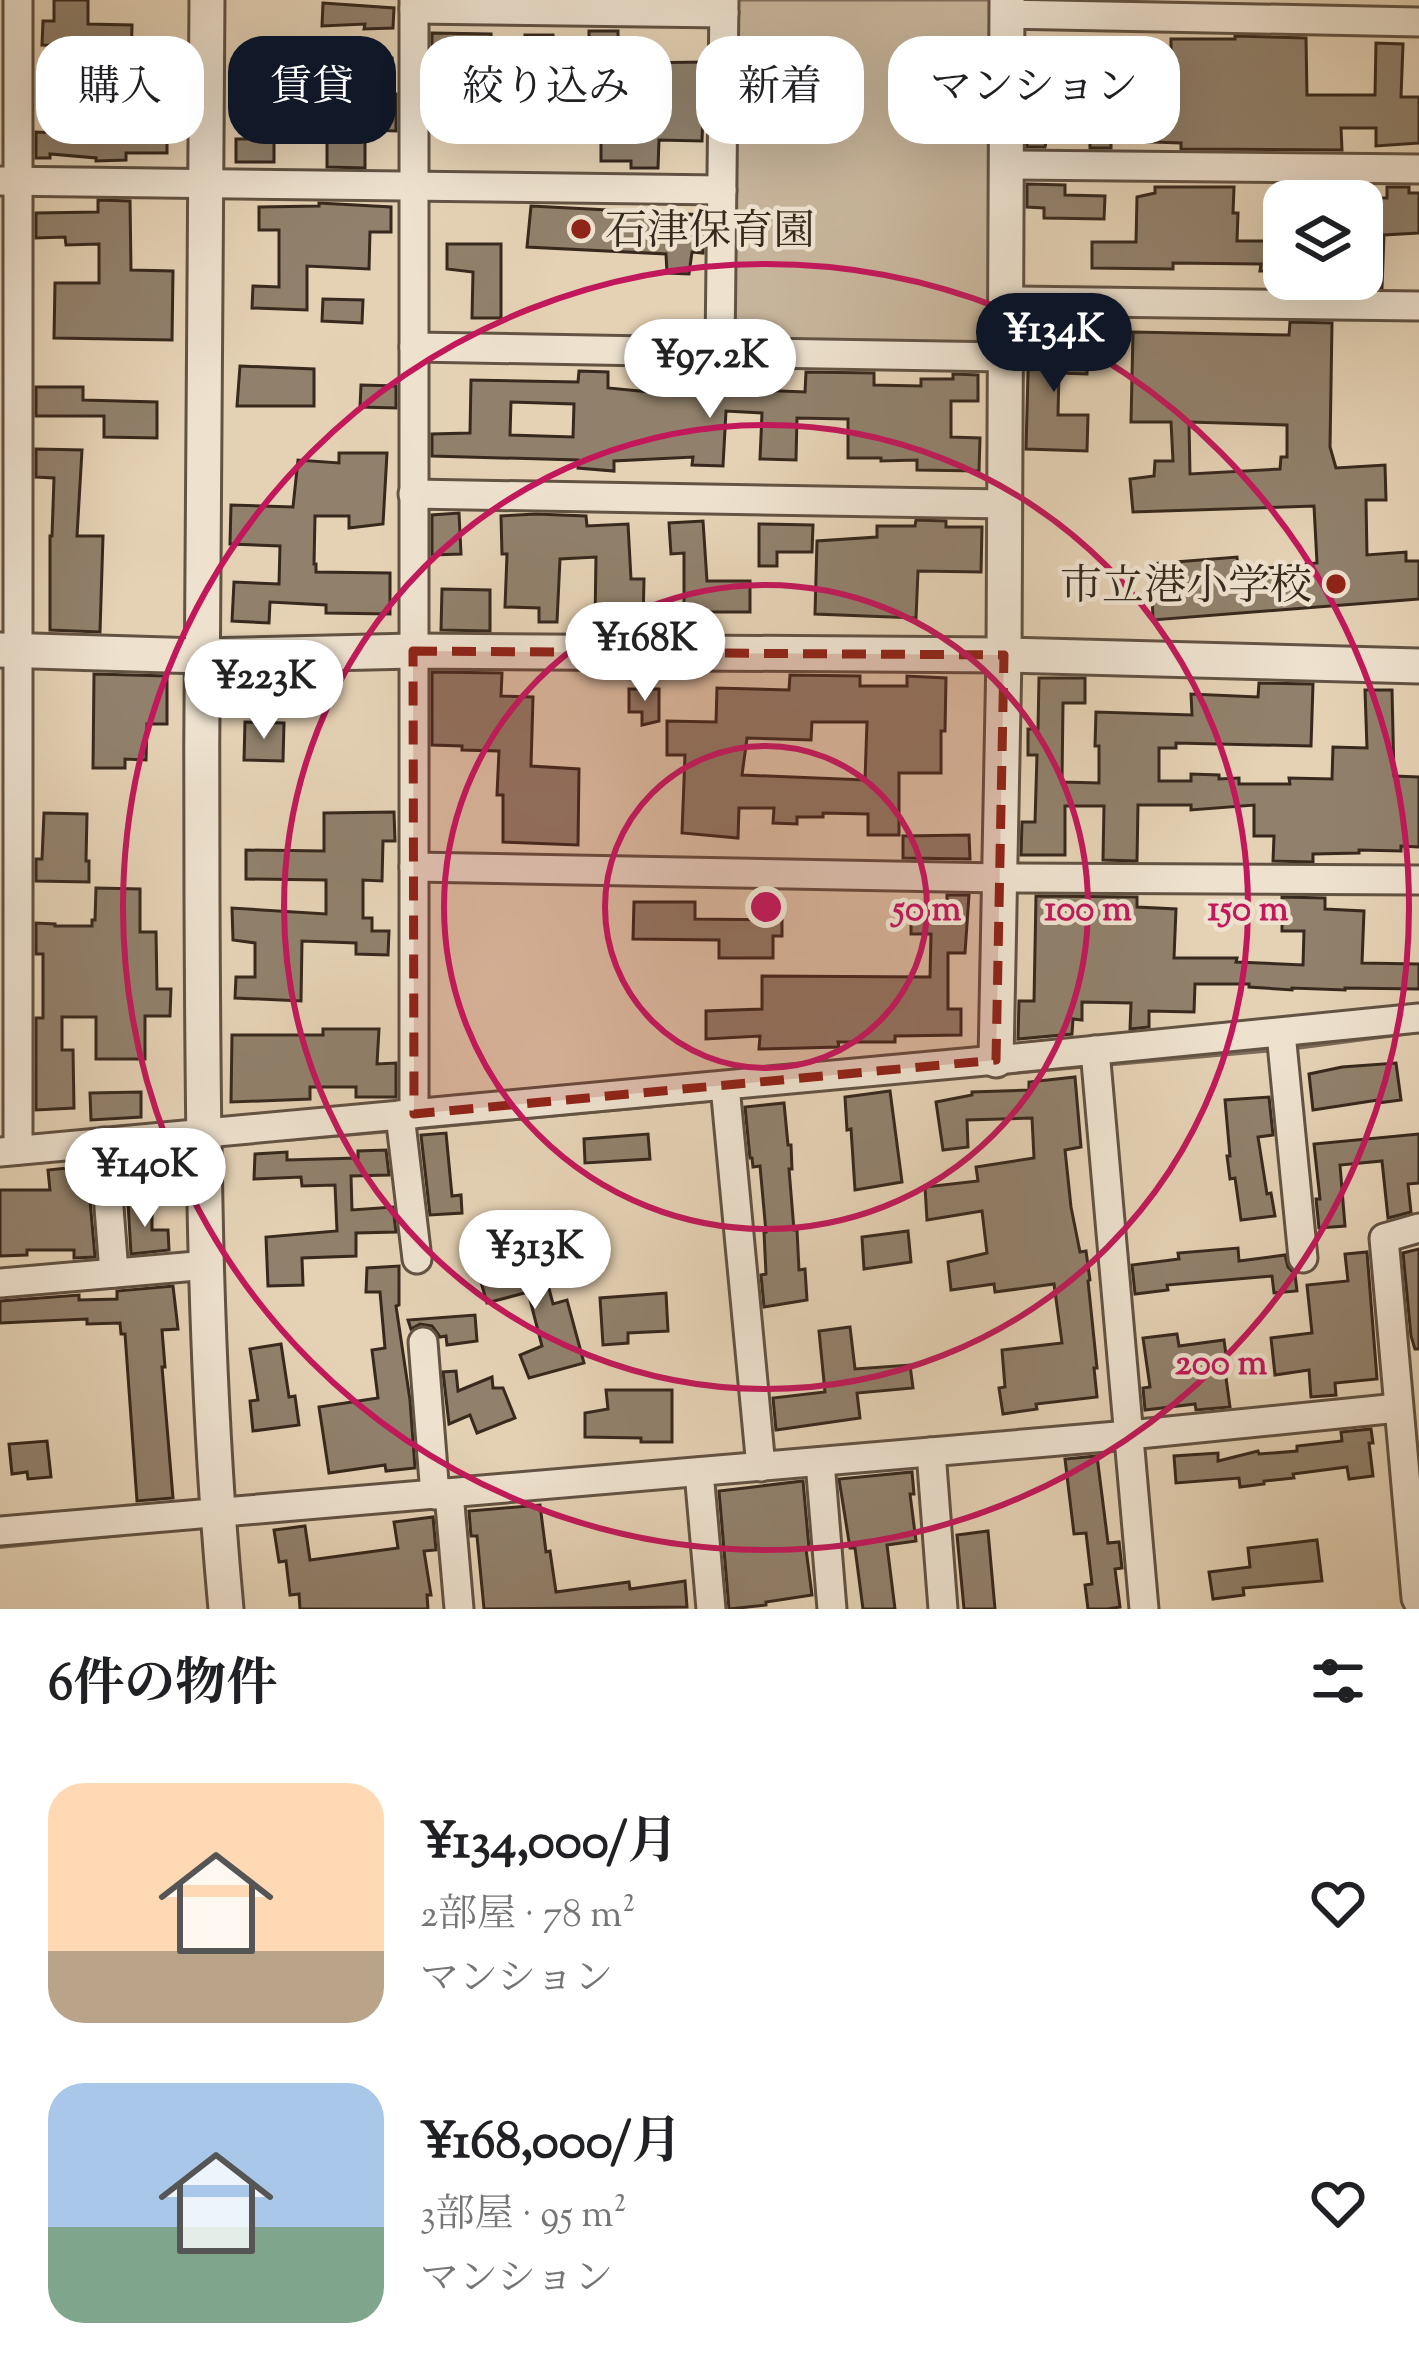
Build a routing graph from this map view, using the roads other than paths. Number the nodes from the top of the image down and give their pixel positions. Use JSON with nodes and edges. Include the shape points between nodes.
{"nodes":[{"id":1,"x":207,"y":0,"type":"edge"},
{"id":2,"x":414,"y":4,"type":"edge"},
{"id":3,"x":724,"y":7,"type":"edge"},
{"id":4,"x":1007,"y":7,"type":"edge"},
{"id":5,"x":12,"y":8,"type":"edge"},
{"id":6,"x":1419,"y":22,"type":"edge"},
{"id":7,"x":1006,"y":165,"type":"junction"},
{"id":8,"x":1419,"y":169,"type":"edge"},
{"id":9,"x":10,"y":181,"type":"edge"},
{"id":10,"x":205,"y":184,"type":"junction"},
{"id":11,"x":414,"y":186,"type":"junction"},
{"id":12,"x":722,"y":190,"type":"junction"},
{"id":13,"x":1006,"y":301,"type":"junction"},
{"id":14,"x":1419,"y":306,"type":"edge"},
{"id":15,"x":414,"y":347,"type":"junction"},
{"id":16,"x":720,"y":350,"type":"junction"},
{"id":17,"x":9,"y":351,"type":"edge"},
{"id":18,"x":1005,"y":357,"type":"junction"},
{"id":19,"x":9,"y":490,"type":"edge"},
{"id":20,"x":413,"y":494,"type":"junction"},
{"id":21,"x":1005,"y":504,"type":"junction"},
{"id":22,"x":9,"y":650,"type":"edge"},
{"id":23,"x":413,"y":651,"type":"junction"},
{"id":24,"x":1004,"y":655,"type":"junction"},
{"id":25,"x":201,"y":656,"type":"junction"},
{"id":26,"x":1419,"y":666,"type":"edge"},
{"id":27,"x":9,"y":858,"type":"edge"},
{"id":28,"x":415,"y":867,"type":"junction"},
{"id":29,"x":999,"y":878,"type":"junction"},
{"id":30,"x":1419,"y":880,"type":"edge"},
{"id":31,"x":1419,"y":1018,"type":"edge"},
{"id":32,"x":1281,"y":1033,"type":"junction"},
{"id":33,"x":10,"y":1034,"type":"edge"},
{"id":34,"x":1094,"y":1050,"type":"junction"},
{"id":35,"x":996,"y":1060,"type":"junction"},
{"id":36,"x":725,"y":1086,"type":"junction"},
{"id":37,"x":407,"y":1114,"type":"junction"},
{"id":38,"x":203,"y":1135,"type":"junction"},
{"id":39,"x":104,"y":1142,"type":"junction"},
{"id":40,"x":9,"y":1151,"type":"edge"},
{"id":41,"x":1419,"y":1228,"type":"edge"},
{"id":42,"x":1303,"y":1258,"type":"dead end"},
{"id":43,"x":417,"y":1259,"type":"dead end"},
{"id":44,"x":208,"y":1265,"type":"junction"},
{"id":45,"x":114,"y":1273,"type":"junction"},
{"id":46,"x":0,"y":1282,"type":"edge"},
{"id":47,"x":422,"y":1342,"type":"dead end"},
{"id":48,"x":1398,"y":1408,"type":"junction"},
{"id":49,"x":1129,"y":1435,"type":"junction"},
{"id":50,"x":931,"y":1452,"type":"junction"},
{"id":51,"x":820,"y":1462,"type":"junction"},
{"id":52,"x":760,"y":1467,"type":"junction"},
{"id":53,"x":699,"y":1472,"type":"junction"},
{"id":54,"x":442,"y":1494,"type":"junction"},
{"id":55,"x":217,"y":1514,"type":"junction"},
{"id":56,"x":0,"y":1532,"type":"edge"},
{"id":57,"x":1419,"y":1604,"type":"edge"},
{"id":58,"x":226,"y":1609,"type":"edge"},
{"id":59,"x":459,"y":1609,"type":"edge"},
{"id":60,"x":711,"y":1609,"type":"edge"},
{"id":61,"x":832,"y":1609,"type":"edge"},
{"id":62,"x":943,"y":1609,"type":"edge"},
{"id":63,"x":1144,"y":1609,"type":"edge"}],
"edges":[{"from":1,"to":10,"type":"street"},
{"from":2,"to":3,"type":"street"},
{"from":2,"to":11,"type":"street"},
{"from":3,"to":12,"type":"street"},
{"from":4,"to":6,"type":"street"},
{"from":4,"to":7,"type":"street"},
{"from":5,"to":9,"type":"street"},
{"from":7,"to":8,"type":"street"},
{"from":7,"to":13,"type":"street"},
{"from":9,"to":10,"type":"street"},
{"from":9,"to":17,"type":"street"},
{"from":10,"to":11,"type":"street"},
{"from":10,"to":25,"type":"street"},
{"from":11,"to":12,"type":"street"},
{"from":11,"to":15,"type":"street"},
{"from":12,"to":16,"type":"street"},
{"from":13,"to":14,"type":"street"},
{"from":13,"to":18,"type":"street"},
{"from":15,"to":16,"type":"street"},
{"from":15,"to":20,"type":"street"},
{"from":16,"to":18,"type":"street"},
{"from":17,"to":19,"type":"street"},
{"from":18,"to":21,"type":"street"},
{"from":19,"to":22,"type":"street"},
{"from":20,"to":21,"type":"street"},
{"from":20,"to":23,"type":"street"},
{"from":21,"to":24,"type":"street"},
{"from":22,"to":25,"type":"street"},
{"from":22,"to":27,"type":"street"},
{"from":23,"to":24,"type":"street"},
{"from":23,"to":25,"type":"street"},
{"from":23,"to":28,"type":"street"},
{"from":24,"to":26,"type":"street"},
{"from":24,"to":29,"type":"street"},
{"from":25,"to":38,"type":"street"},
{"from":27,"to":33,"type":"street"},
{"from":28,"to":29,"type":"street"},
{"from":28,"to":37,"type":"street"},
{"from":29,"to":30,"type":"street"},
{"from":29,"to":35,"type":"street"},
{"from":31,"to":32,"type":"street"},
{"from":32,"to":34,"type":"street"},
{"from":32,"to":42,"type":"street"},
{"from":33,"to":40,"type":"street"},
{"from":34,"to":35,"type":"street"},
{"from":34,"to":49,"type":"street"},
{"from":35,"to":36,"type":"street"},
{"from":36,"to":37,"type":"street"},
{"from":36,"to":52,"type":"street"},
{"from":37,"to":38,"type":"street"},
{"from":37,"to":43,"type":"street"},
{"from":38,"to":39,"type":"street"},
{"from":38,"to":44,"type":"street"},
{"from":39,"to":40,"type":"street"},
{"from":39,"to":45,"type":"street"},
{"from":41,"to":48,"type":"street","via":[[1384,1238]]},
{"from":44,"to":45,"type":"street"},
{"from":44,"to":55,"type":"street"},
{"from":45,"to":46,"type":"street"},
{"from":47,"to":54,"type":"street"},
{"from":48,"to":49,"type":"street"},
{"from":48,"to":57,"type":"street"},
{"from":49,"to":50,"type":"street"},
{"from":49,"to":63,"type":"street"},
{"from":50,"to":51,"type":"street"},
{"from":50,"to":62,"type":"street"},
{"from":51,"to":52,"type":"street"},
{"from":51,"to":61,"type":"street"},
{"from":52,"to":53,"type":"street"},
{"from":53,"to":54,"type":"street"},
{"from":53,"to":60,"type":"street"},
{"from":54,"to":55,"type":"street"},
{"from":54,"to":59,"type":"street"},
{"from":55,"to":56,"type":"street"},
{"from":55,"to":58,"type":"street"}]}
